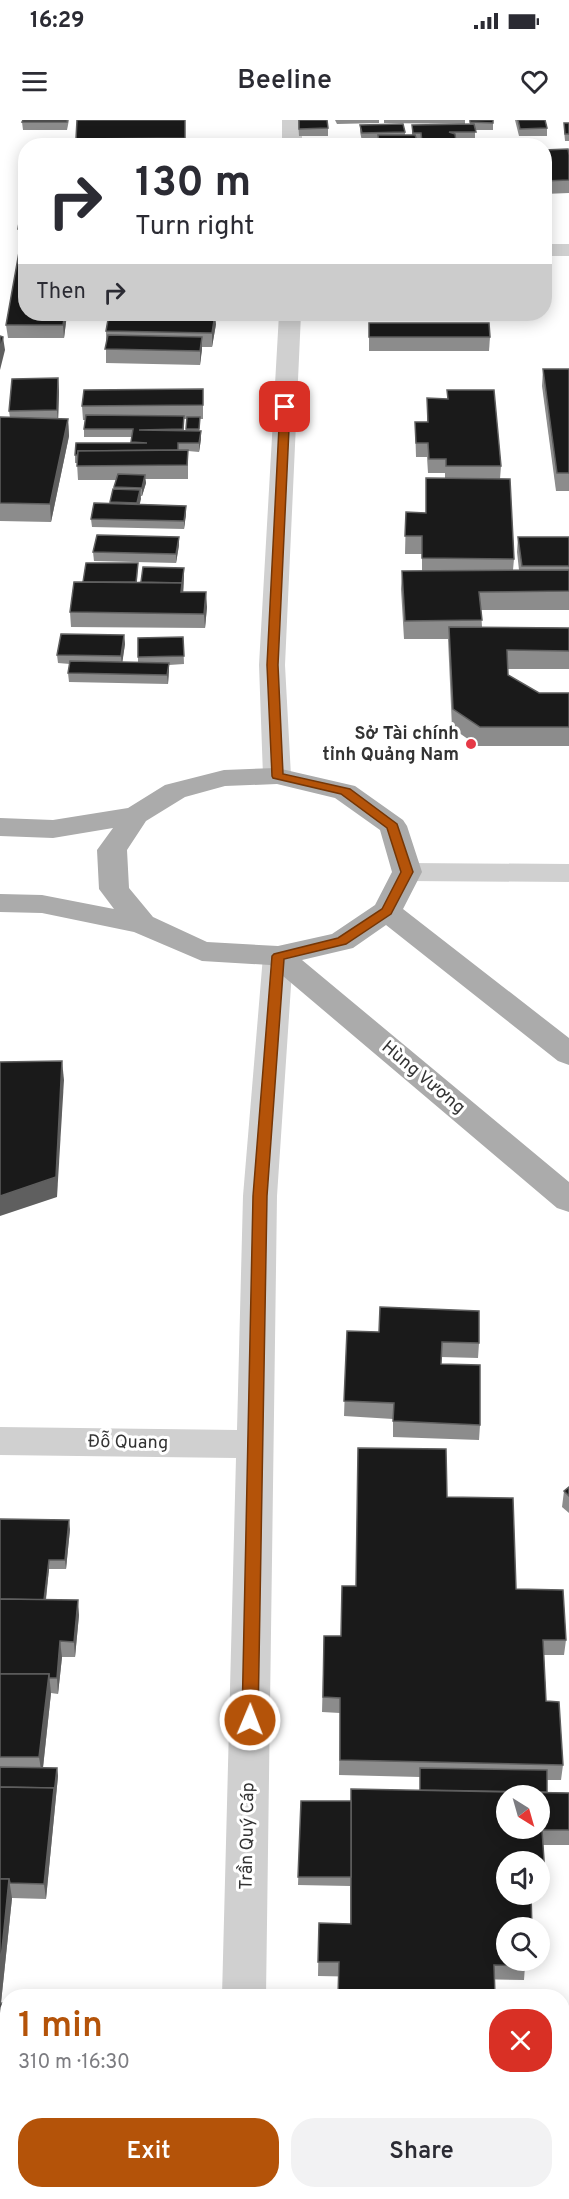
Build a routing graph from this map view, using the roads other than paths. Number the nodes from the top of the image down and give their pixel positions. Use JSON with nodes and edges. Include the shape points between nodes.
{"nodes":[{"id":1,"x":292,"y":120,"type":"edge"},
{"id":2,"x":292,"y":138,"type":"edge"},
{"id":3,"x":552,"y":250,"type":"edge"},
{"id":4,"x":569,"y":250,"type":"edge"},
{"id":5,"x":290,"y":321,"type":"edge"},
{"id":6,"x":278,"y":776,"type":"junction"},
{"id":7,"x":136,"y":815,"type":"junction"},
{"id":8,"x":0,"y":827,"type":"edge"},
{"id":9,"x":407,"y":872,"type":"junction"},
{"id":10,"x":569,"y":873,"type":"edge"},
{"id":11,"x":0,"y":903,"type":"edge"},
{"id":12,"x":387,"y":911,"type":"junction"},
{"id":13,"x":142,"y":924,"type":"junction"},
{"id":14,"x":278,"y":956,"type":"junction"},
{"id":15,"x":569,"y":1054,"type":"edge"},
{"id":16,"x":569,"y":1200,"type":"edge"},
{"id":17,"x":0,"y":1442,"type":"edge"},
{"id":18,"x":255,"y":1444,"type":"junction"},
{"id":19,"x":244,"y":1989,"type":"edge"}],
"edges":[{"from":1,"to":2,"type":"street"},
{"from":3,"to":4,"type":"street"},
{"from":5,"to":6,"type":"street","via":[[272,665]]},
{"from":6,"to":7,"type":"main road","via":[[224,778],[175,791]]},
{"from":6,"to":9,"type":"main road","via":[[345,792],[393,826]]},
{"from":7,"to":8,"type":"main road","via":[[53,829]]},
{"from":7,"to":13,"type":"main road","via":[[112,850],[114,889]]},
{"from":9,"to":10,"type":"street"},
{"from":9,"to":12,"type":"main road"},
{"from":11,"to":13,"type":"main road","via":[[42,904]]},
{"from":12,"to":14,"type":"main road","via":[[342,941]]},
{"from":12,"to":15,"type":"main road"},
{"from":13,"to":14,"type":"main road","via":[[202,951]]},
{"from":14,"to":16,"type":"main road","name":"Hùng Vương"},
{"from":14,"to":18,"type":"street","name":"Trần Quý Cáp","via":[[260,1196]]},
{"from":17,"to":18,"type":"street","name":"Đỗ Quang"},
{"from":18,"to":19,"type":"street","name":"Trần Quý Cáp"}]}
